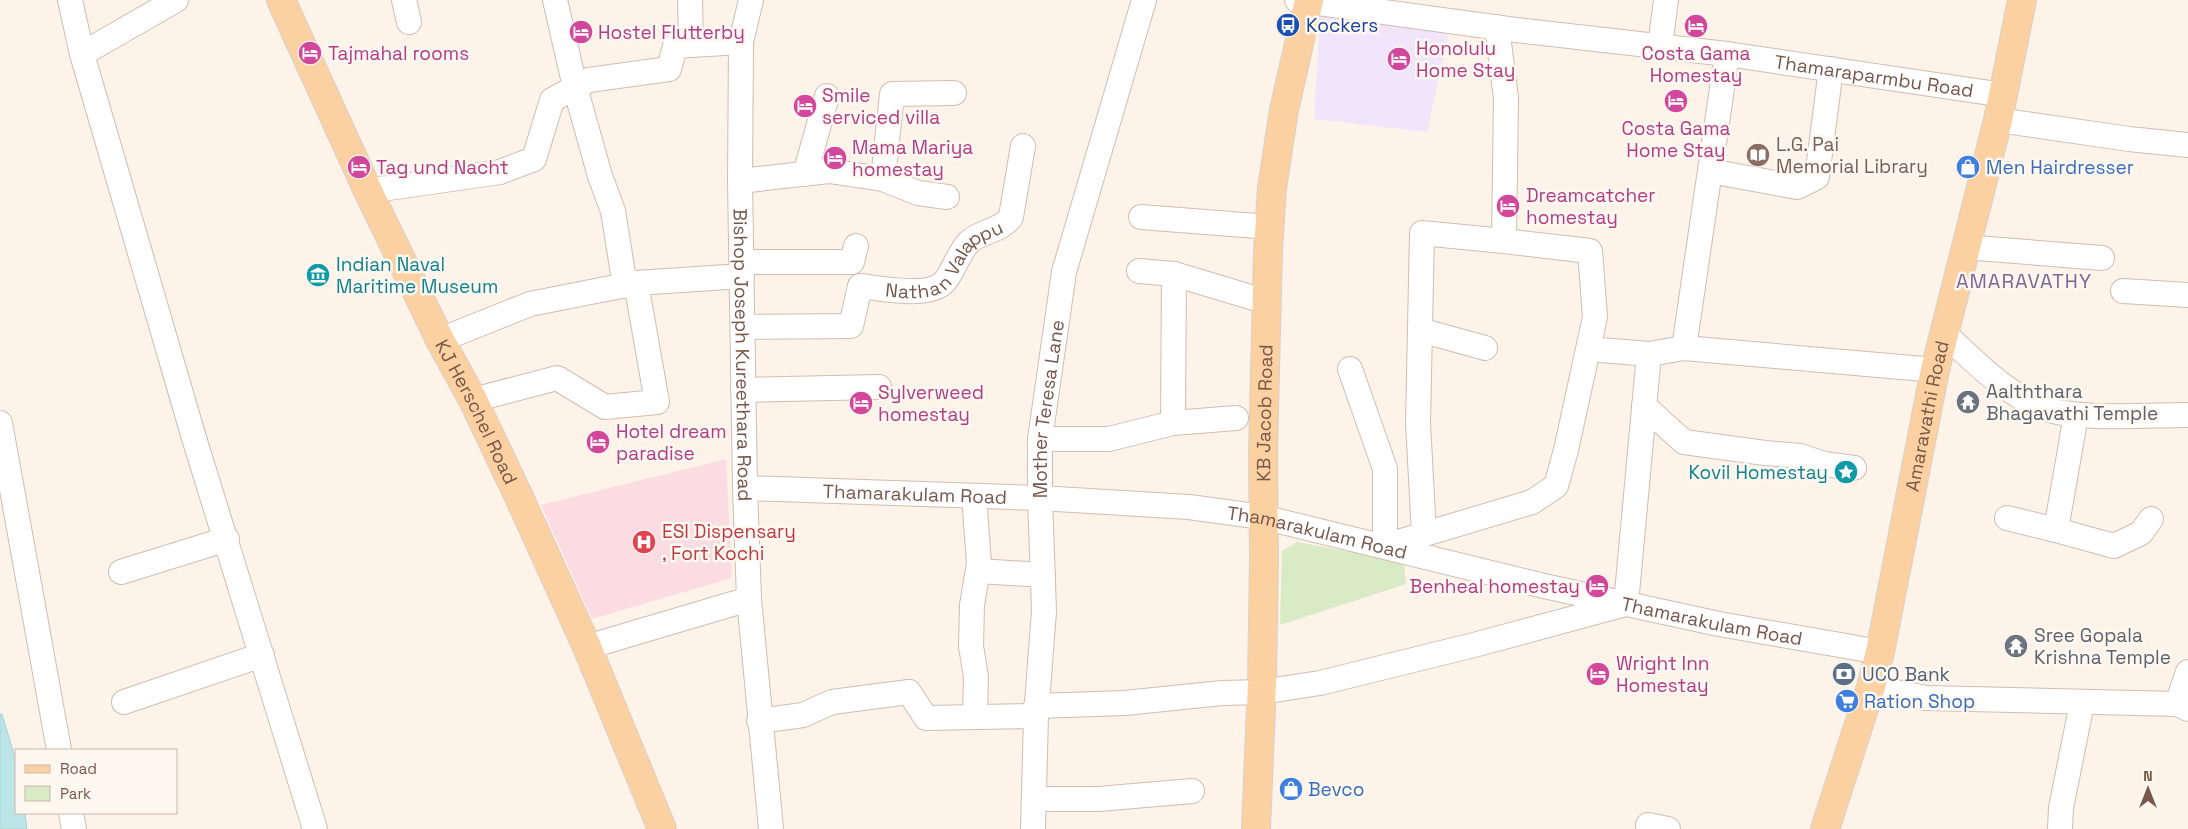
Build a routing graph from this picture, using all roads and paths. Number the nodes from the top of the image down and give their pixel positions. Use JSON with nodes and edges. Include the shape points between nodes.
{"nodes":[{"id":1,"x":70,"y":0,"type":"edge"},
{"id":2,"x":176,"y":0,"type":"edge"},
{"id":3,"x":281,"y":0,"type":"edge"},
{"id":4,"x":555,"y":0,"type":"edge"},
{"id":5,"x":690,"y":0,"type":"edge"},
{"id":6,"x":751,"y":0,"type":"edge"},
{"id":7,"x":1144,"y":0,"type":"edge"},
{"id":8,"x":1666,"y":0,"type":"edge"},
{"id":9,"x":2022,"y":0,"type":"edge"},
{"id":10,"x":1305,"y":1,"type":"edge"},
{"id":11,"x":1497,"y":27,"type":"junction"},
{"id":12,"x":742,"y":42,"type":"junction"},
{"id":13,"x":691,"y":45,"type":"junction"},
{"id":14,"x":1660,"y":46,"type":"junction"},
{"id":15,"x":82,"y":54,"type":"junction"},
{"id":16,"x":1728,"y":54,"type":"junction"},
{"id":17,"x":1831,"y":69,"type":"junction"},
{"id":18,"x":575,"y":87,"type":"junction"},
{"id":19,"x":954,"y":93,"type":"dead end"},
{"id":20,"x":827,"y":96,"type":"dead end"},
{"id":21,"x":2001,"y":107,"type":"junction"},
{"id":22,"x":2188,"y":145,"type":"edge"},
{"id":23,"x":1023,"y":146,"type":"dead end"},
{"id":24,"x":1710,"y":171,"type":"junction"},
{"id":25,"x":805,"y":174,"type":"junction"},
{"id":26,"x":883,"y":178,"type":"junction"},
{"id":27,"x":740,"y":181,"type":"junction"},
{"id":28,"x":368,"y":191,"type":"junction"},
{"id":29,"x":947,"y":197,"type":"dead end"},
{"id":30,"x":1141,"y":216,"type":"dead end"},
{"id":31,"x":1270,"y":226,"type":"junction"},
{"id":32,"x":1504,"y":241,"type":"junction"},
{"id":33,"x":856,"y":246,"type":"dead end"},
{"id":34,"x":1964,"y":247,"type":"junction"},
{"id":35,"x":2102,"y":258,"type":"dead end"},
{"id":36,"x":742,"y":269,"type":"junction"},
{"id":37,"x":1139,"y":271,"type":"dead end"},
{"id":38,"x":1174,"y":274,"type":"junction"},
{"id":39,"x":631,"y":284,"type":"junction"},
{"id":40,"x":2123,"y":291,"type":"dead end"},
{"id":41,"x":2188,"y":295,"type":"edge"},
{"id":42,"x":1266,"y":302,"type":"junction"},
{"id":43,"x":744,"y":327,"type":"junction"},
{"id":44,"x":1420,"y":330,"type":"junction"},
{"id":45,"x":1943,"y":332,"type":"junction"},
{"id":46,"x":440,"y":340,"type":"junction"},
{"id":47,"x":1485,"y":348,"type":"dead end"},
{"id":48,"x":1684,"y":348,"type":"junction"},
{"id":49,"x":1588,"y":349,"type":"junction"},
{"id":50,"x":1649,"y":354,"type":"junction"},
{"id":51,"x":1350,"y":369,"type":"dead end"},
{"id":52,"x":1934,"y":370,"type":"junction"},
{"id":53,"x":879,"y":387,"type":"dead end"},
{"id":54,"x":743,"y":390,"type":"junction"},
{"id":55,"x":473,"y":400,"type":"junction"},
{"id":56,"x":1644,"y":406,"type":"junction"},
{"id":57,"x":2076,"y":415,"type":"junction"},
{"id":58,"x":2188,"y":415,"type":"edge"},
{"id":59,"x":1236,"y":418,"type":"dead end"},
{"id":60,"x":1173,"y":423,"type":"junction"},
{"id":61,"x":0,"y":424,"type":"edge"},
{"id":62,"x":1040,"y":440,"type":"junction"},
{"id":63,"x":1854,"y":468,"type":"dead end"},
{"id":64,"x":745,"y":488,"type":"junction"},
{"id":65,"x":974,"y":496,"type":"junction"},
{"id":66,"x":1040,"y":498,"type":"junction"},
{"id":67,"x":1262,"y":517,"type":"junction"},
{"id":68,"x":2007,"y":518,"type":"dead end"},
{"id":69,"x":2151,"y":519,"type":"dead end"},
{"id":70,"x":2056,"y":530,"type":"junction"},
{"id":71,"x":1424,"y":534,"type":"junction"},
{"id":72,"x":227,"y":539,"type":"junction"},
{"id":73,"x":1385,"y":546,"type":"junction"},
{"id":74,"x":978,"y":571,"type":"junction"},
{"id":75,"x":120,"y":572,"type":"dead end"},
{"id":76,"x":1043,"y":575,"type":"junction"},
{"id":77,"x":749,"y":599,"type":"junction"},
{"id":78,"x":1626,"y":604,"type":"junction"},
{"id":79,"x":587,"y":647,"type":"junction"},
{"id":80,"x":1880,"y":652,"type":"junction"},
{"id":81,"x":262,"y":655,"type":"junction"},
{"id":82,"x":2188,"y":672,"type":"edge"},
{"id":83,"x":1872,"y":687,"type":"junction"},
{"id":84,"x":1262,"y":692,"type":"junction"},
{"id":85,"x":124,"y":702,"type":"dead end"},
{"id":86,"x":2082,"y":703,"type":"junction"},
{"id":87,"x":2183,"y":706,"type":"edge"},
{"id":88,"x":1036,"y":711,"type":"junction"},
{"id":89,"x":975,"y":717,"type":"junction"},
{"id":90,"x":759,"y":721,"type":"junction"},
{"id":91,"x":60,"y":749,"type":"edge"},
{"id":92,"x":1192,"y":791,"type":"dead end"},
{"id":93,"x":1034,"y":799,"type":"junction"},
{"id":94,"x":71,"y":814,"type":"edge"},
{"id":95,"x":74,"y":829,"type":"edge"},
{"id":96,"x":315,"y":829,"type":"edge"},
{"id":97,"x":662,"y":829,"type":"edge"},
{"id":98,"x":771,"y":829,"type":"edge"},
{"id":99,"x":1033,"y":829,"type":"edge"},
{"id":100,"x":1256,"y":829,"type":"edge"},
{"id":101,"x":1825,"y":829,"type":"edge"},
{"id":102,"x":2060,"y":829,"type":"edge"}],
"edges":[{"from":1,"to":15,"type":"street"},
{"from":2,"to":15,"type":"street"},
{"from":3,"to":28,"type":"main road","name":"KJ Herschel Road"},
{"from":4,"to":18,"type":"street"},
{"from":5,"to":13,"type":"street"},
{"from":6,"to":12,"type":"street","name":"Bishop Joseph Kureethara Road"},
{"from":7,"to":62,"type":"street","name":"Mother Teresa Lane","via":[[1064,272]]},
{"from":8,"to":14,"type":"street"},
{"from":9,"to":21,"type":"main road","name":"Amaravathi Road"},
{"from":10,"to":11,"type":"street","name":"Thamaraparmbu Road"},
{"from":10,"to":31,"type":"main road","name":"KB Jacob Road","via":[[1284,110],[1272,188]]},
{"from":11,"to":14,"type":"street","name":"Thamaraparmbu Road"},
{"from":11,"to":32,"type":"street","via":[[1506,98]]},
{"from":12,"to":13,"type":"street"},
{"from":12,"to":27,"type":"street","name":"Bishop Joseph Kureethara Road"},
{"from":13,"to":18,"type":"street","via":[[675,46],[668,69],[589,80]]},
{"from":14,"to":16,"type":"street","name":"Thamaraparmbu Road"},
{"from":15,"to":72,"type":"street","via":[[194,438]]},
{"from":16,"to":17,"type":"street","name":"Thamaraparmbu Road"},
{"from":16,"to":24,"type":"street"},
{"from":17,"to":21,"type":"street","name":"Thamaraparmbu Road"},
{"from":17,"to":24,"type":"street","via":[[1817,177],[1797,187]]},
{"from":18,"to":28,"type":"street","via":[[552,100],[534,159],[500,172]]},
{"from":18,"to":39,"type":"street","via":[[613,211]]},
{"from":19,"to":26,"type":"street","via":[[892,94]]},
{"from":20,"to":25,"type":"street"},
{"from":21,"to":22,"type":"street","name":"Thamaraparmbu Road"},
{"from":21,"to":34,"type":"main road","name":"Amaravathi Road"},
{"from":23,"to":43,"type":"street","name":"Nathan Valappu","via":[[1011,217],[1006,224],[976,236],[967,244],[944,283],[931,291],[860,286],[851,326]]},
{"from":24,"to":48,"type":"street"},
{"from":25,"to":26,"type":"street","via":[[829,171]]},
{"from":25,"to":27,"type":"street"},
{"from":26,"to":29,"type":"street","via":[[918,193]]},
{"from":27,"to":36,"type":"street","name":"Bishop Joseph Kureethara Road"},
{"from":28,"to":46,"type":"main road","name":"KJ Herschel Road"},
{"from":30,"to":31,"type":"street"},
{"from":31,"to":42,"type":"main road","name":"KB Jacob Road"},
{"from":32,"to":44,"type":"street","via":[[1422,233]]},
{"from":32,"to":49,"type":"street","via":[[1590,251],[1596,316]]},
{"from":33,"to":36,"type":"street","via":[[852,262]]},
{"from":34,"to":35,"type":"street"},
{"from":34,"to":45,"type":"main road","name":"Amaravathi Road"},
{"from":36,"to":39,"type":"street"},
{"from":36,"to":43,"type":"street","name":"Bishop Joseph Kureethara Road"},
{"from":37,"to":38,"type":"street"},
{"from":38,"to":42,"type":"street"},
{"from":38,"to":60,"type":"street"},
{"from":39,"to":46,"type":"street","via":[[530,304]]},
{"from":39,"to":55,"type":"street","via":[[657,402],[605,406],[557,378]]},
{"from":40,"to":41,"type":"street"},
{"from":42,"to":67,"type":"main road","name":"KB Jacob Road"},
{"from":43,"to":54,"type":"street","name":"Bishop Joseph Kureethara Road"},
{"from":44,"to":47,"type":"street"},
{"from":44,"to":71,"type":"street","via":[[1418,423]]},
{"from":45,"to":52,"type":"main road","name":"Amaravathi Road"},
{"from":45,"to":57,"type":"street","via":[[2018,396],[2044,408]]},
{"from":46,"to":55,"type":"main road","name":"KJ Herschel Road"},
{"from":48,"to":50,"type":"street"},
{"from":48,"to":52,"type":"street"},
{"from":49,"to":50,"type":"street"},
{"from":49,"to":71,"type":"street","via":[[1556,486],[1532,502]]},
{"from":50,"to":56,"type":"street"},
{"from":51,"to":73,"type":"street","via":[[1385,469]]},
{"from":52,"to":80,"type":"main road","name":"Amaravathi Road"},
{"from":53,"to":54,"type":"street"},
{"from":54,"to":64,"type":"street","name":"Bishop Joseph Kureethara Road"},
{"from":55,"to":79,"type":"main road","name":"KJ Herschel Road"},
{"from":56,"to":63,"type":"street","via":[[1684,442],[1800,456],[1824,464]]},
{"from":56,"to":78,"type":"street"},
{"from":57,"to":58,"type":"street"},
{"from":57,"to":70,"type":"street"},
{"from":59,"to":60,"type":"street"},
{"from":60,"to":62,"type":"street","via":[[1109,440]]},
{"from":61,"to":91,"type":"street"},
{"from":62,"to":66,"type":"street","name":"Mother Teresa Lane"},
{"from":64,"to":65,"type":"street","name":"Thamarakulam Road"},
{"from":64,"to":77,"type":"street","name":"Bishop Joseph Kureethara Road"},
{"from":65,"to":66,"type":"street","name":"Thamarakulam Road"},
{"from":65,"to":74,"type":"street"},
{"from":66,"to":67,"type":"street","name":"Thamarakulam Road","via":[[1189,507]]},
{"from":66,"to":76,"type":"street","name":"Mother Teresa Lane"},
{"from":67,"to":73,"type":"street","name":"Thamarakulam Road"},
{"from":67,"to":84,"type":"main road","name":"KB Jacob Road"},
{"from":68,"to":70,"type":"street"},
{"from":69,"to":70,"type":"street","via":[[2140,533],[2114,546]]},
{"from":71,"to":73,"type":"street"},
{"from":72,"to":75,"type":"street"},
{"from":72,"to":81,"type":"street"},
{"from":73,"to":78,"type":"street","name":"Thamarakulam Road"},
{"from":74,"to":76,"type":"street"},
{"from":74,"to":89,"type":"street","via":[[971,646],[976,677]]},
{"from":76,"to":88,"type":"street","name":"Mother Teresa Lane","via":[[1044,611]]},
{"from":77,"to":79,"type":"street"},
{"from":77,"to":90,"type":"street","name":"Bishop Joseph Kureethara Road"},
{"from":78,"to":80,"type":"street","name":"Thamarakulam Road"},
{"from":78,"to":84,"type":"street","via":[[1320,683]]},
{"from":79,"to":97,"type":"main road","name":"KJ Herschel Road"},
{"from":80,"to":83,"type":"main road","name":"Amaravathi Road"},
{"from":81,"to":85,"type":"street"},
{"from":81,"to":96,"type":"street"},
{"from":82,"to":87,"type":"street"},
{"from":83,"to":86,"type":"street","via":[[1926,698]]},
{"from":83,"to":101,"type":"main road","name":"Amaravathi Road"},
{"from":84,"to":88,"type":"street","via":[[1222,692]]},
{"from":84,"to":100,"type":"main road","name":"KB Jacob Road"},
{"from":86,"to":87,"type":"street"},
{"from":86,"to":102,"type":"street","via":[[2061,808]]},
{"from":88,"to":89,"type":"street"},
{"from":88,"to":93,"type":"street","name":"Mother Teresa Lane"},
{"from":89,"to":90,"type":"street","via":[[926,718],[909,692],[832,702],[803,715]]},
{"from":90,"to":98,"type":"street","name":"Bishop Joseph Kureethara Road"},
{"from":92,"to":93,"type":"street","via":[[1099,799]]},
{"from":93,"to":99,"type":"street","name":"Mother Teresa Lane"},
{"from":94,"to":95,"type":"street"}]}
